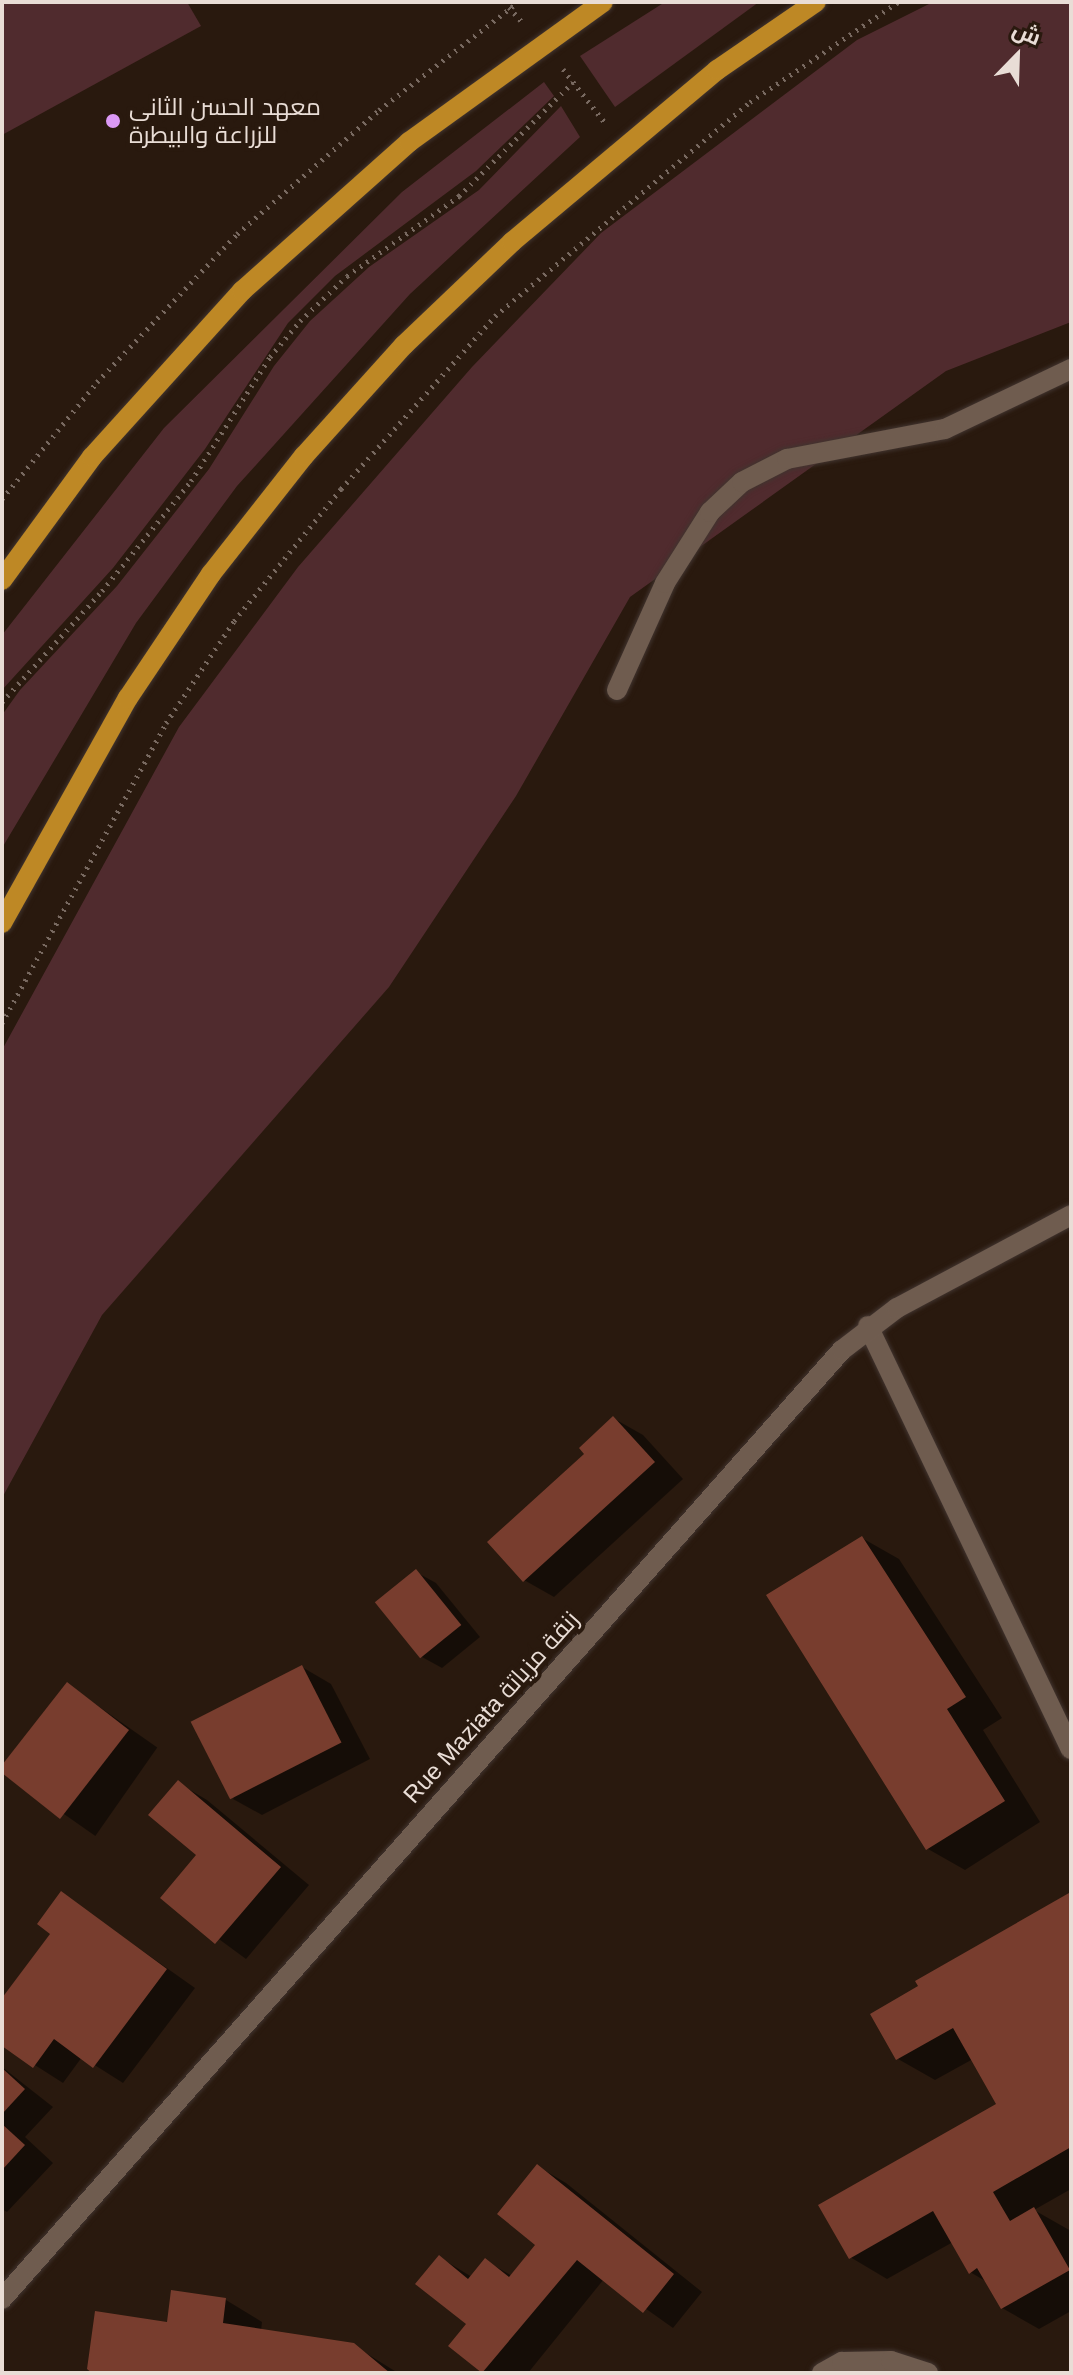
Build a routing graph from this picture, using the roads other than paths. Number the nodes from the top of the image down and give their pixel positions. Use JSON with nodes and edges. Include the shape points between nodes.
{"nodes":[{"id":1,"x":603,"y":2,"type":"edge"},
{"id":2,"x":816,"y":2,"type":"edge"},
{"id":3,"x":1071,"y":369,"type":"edge"},
{"id":4,"x":2,"y":580,"type":"edge"},
{"id":5,"x":617,"y":690,"type":"dead end"},
{"id":6,"x":2,"y":923,"type":"edge"},
{"id":7,"x":1071,"y":1215,"type":"edge"},
{"id":8,"x":868,"y":1326,"type":"junction"},
{"id":9,"x":1071,"y":1749,"type":"edge"},
{"id":10,"x":2,"y":2299,"type":"edge"},
{"id":11,"x":822,"y":2373,"type":"edge"},
{"id":12,"x":928,"y":2373,"type":"edge"}],
"edges":[{"from":1,"to":4,"type":"main road","via":[[409,142],[242,291],[92,457]]},
{"from":2,"to":6,"type":"main road","via":[[717,70],[623,146],[404,345],[304,456],[211,574],[128,698]]},
{"from":3,"to":5,"type":"street","via":[[945,429],[787,459],[742,482],[710,512],[665,583]]},
{"from":7,"to":8,"type":"street","name":"Rue Maziata زنقة مزياتة"},
{"from":8,"to":9,"type":"street"},
{"from":8,"to":10,"type":"street","name":"Rue Maziata زنقة مزياتة"},
{"from":11,"to":12,"type":"street","via":[[842,2362],[891,2361]]}]}
